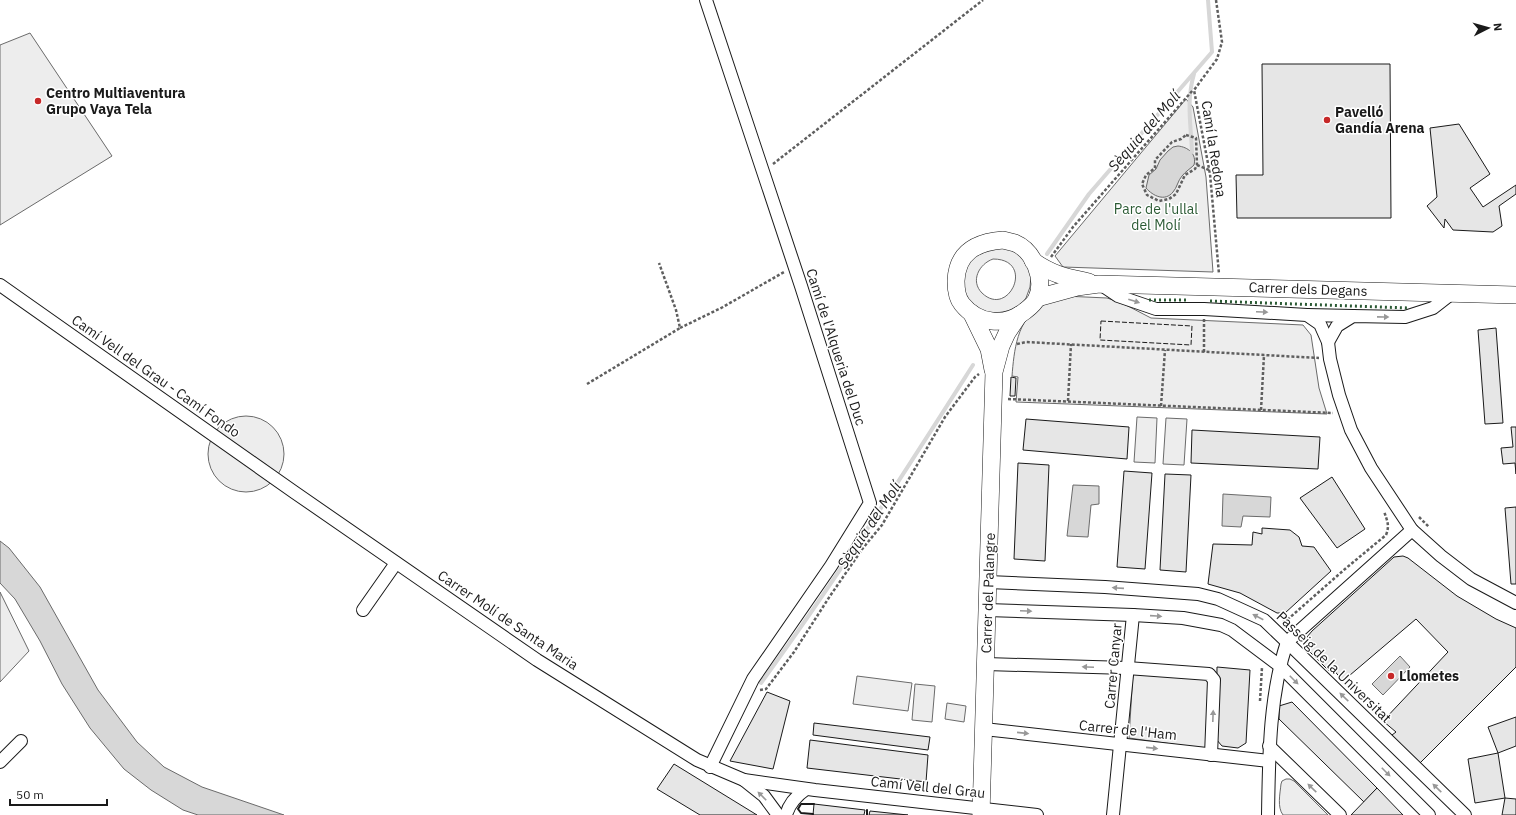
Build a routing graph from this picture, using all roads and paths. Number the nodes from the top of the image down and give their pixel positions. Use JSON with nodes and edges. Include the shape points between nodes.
{"nodes":[{"id":1,"x":706,"y":0,"type":"edge"},
{"id":2,"x":984,"y":0,"type":"edge"},
{"id":3,"x":1216,"y":0,"type":"edge"},
{"id":4,"x":1193,"y":91,"type":"junction"},
{"id":5,"x":1197,"y":165,"type":"junction"},
{"id":6,"x":1209,"y":170,"type":"junction"},
{"id":7,"x":763,"y":172,"type":"junction"},
{"id":8,"x":659,"y":263,"type":"dead end"},
{"id":9,"x":1038,"y":264,"type":"junction"},
{"id":10,"x":794,"y":266,"type":"junction"},
{"id":11,"x":1099,"y":284,"type":"junction"},
{"id":12,"x":0,"y":285,"type":"edge"},
{"id":13,"x":1220,"y":287,"type":"junction"},
{"id":14,"x":1451,"y":294,"type":"junction"},
{"id":15,"x":1516,"y":295,"type":"edge"},
{"id":16,"x":1037,"y":298,"type":"junction"},
{"id":17,"x":1204,"y":309,"type":"junction"},
{"id":18,"x":972,"y":314,"type":"junction"},
{"id":19,"x":1307,"y":314,"type":"junction"},
{"id":20,"x":1020,"y":315,"type":"junction"},
{"id":21,"x":1353,"y":316,"type":"junction"},
{"id":22,"x":680,"y":328,"type":"junction"},
{"id":23,"x":1328,"y":342,"type":"junction"},
{"id":24,"x":1071,"y":344,"type":"junction"},
{"id":25,"x":1000,"y":346,"type":"junction"},
{"id":26,"x":1165,"y":350,"type":"junction"},
{"id":27,"x":1204,"y":352,"type":"junction"},
{"id":28,"x":1264,"y":355,"type":"junction"},
{"id":29,"x":1330,"y":359,"type":"junction"},
{"id":30,"x":993,"y":367,"type":"junction"},
{"id":31,"x":587,"y":384,"type":"dead end"},
{"id":32,"x":993,"y":398,"type":"junction"},
{"id":33,"x":1068,"y":401,"type":"junction"},
{"id":34,"x":1161,"y":406,"type":"junction"},
{"id":35,"x":1261,"y":410,"type":"junction"},
{"id":36,"x":1345,"y":414,"type":"junction"},
{"id":37,"x":294,"y":492,"type":"joint"},
{"id":38,"x":1383,"y":511,"type":"dead end"},
{"id":39,"x":1418,"y":516,"type":"dead end"},
{"id":40,"x":1412,"y":530,"type":"junction"},
{"id":41,"x":1434,"y":532,"type":"dead end"},
{"id":42,"x":396,"y":563,"type":"junction"},
{"id":43,"x":988,"y":582,"type":"junction"},
{"id":44,"x":1516,"y":603,"type":"edge"},
{"id":45,"x":363,"y":610,"type":"dead end"},
{"id":46,"x":987,"y":610,"type":"junction"},
{"id":47,"x":1133,"y":615,"type":"junction"},
{"id":48,"x":1280,"y":623,"type":"dead end"},
{"id":49,"x":1287,"y":642,"type":"junction"},
{"id":50,"x":986,"y":664,"type":"junction"},
{"id":51,"x":1280,"y":666,"type":"junction"},
{"id":52,"x":1127,"y":668,"type":"junction"},
{"id":53,"x":746,"y":692,"type":"junction"},
{"id":54,"x":984,"y":729,"type":"junction"},
{"id":55,"x":21,"y":741,"type":"dead end"},
{"id":56,"x":1121,"y":744,"type":"junction"},
{"id":57,"x":1269,"y":746,"type":"junction"},
{"id":58,"x":1212,"y":755,"type":"junction"},
{"id":59,"x":0,"y":762,"type":"edge"},
{"id":60,"x":1269,"y":762,"type":"junction"},
{"id":61,"x":710,"y":767,"type":"junction"},
{"id":62,"x":744,"y":780,"type":"junction"},
{"id":63,"x":810,"y":790,"type":"junction"},
{"id":64,"x":981,"y":812,"type":"edge"},
{"id":65,"x":778,"y":815,"type":"edge"},
{"id":66,"x":786,"y":815,"type":"edge"},
{"id":67,"x":1037,"y":815,"type":"edge"},
{"id":68,"x":1113,"y":815,"type":"edge"},
{"id":69,"x":1268,"y":815,"type":"edge"},
{"id":70,"x":1340,"y":815,"type":"edge"},
{"id":71,"x":1429,"y":815,"type":"edge"},
{"id":72,"x":1465,"y":815,"type":"edge"}],
"edges":[{"from":1,"to":7,"type":"street","name":"Camí de l'Alqueria del Duc"},
{"from":2,"to":7,"type":"path"},
{"from":3,"to":4,"type":"path","name":"Camí la Redona","via":[[1222,42],[1217,59]]},
{"from":4,"to":6,"type":"path","name":"Camí la Redona"},
{"from":4,"to":9,"type":"path"},
{"from":5,"to":5,"type":"path","via":[[1196,138],[1186,135],[1172,142],[1155,160],[1155,168],[1146,175],[1142,184],[1147,195],[1159,200],[1169,199],[1176,194],[1184,175]]},
{"from":5,"to":6,"type":"path"},
{"from":6,"to":13,"type":"path","name":"Camí la Redona"},
{"from":7,"to":10,"type":"street","name":"Camí de l'Alqueria del Duc"},
{"from":8,"to":22,"type":"path"},
{"from":9,"to":11,"type":"street","name":"Carrer dels Degans","via":[[1060,276]]},
{"from":9,"to":16,"type":"street","via":[[1040,286]]},
{"from":9,"to":18,"type":"street","via":[[1016,243],[1003,240],[977,245],[960,262],[956,276],[960,302]]},
{"from":10,"to":22,"type":"path","via":[[723,307]]},
{"from":10,"to":53,"type":"street","name":"Camí de l'Alqueria del Duc","via":[[870,503]]},
{"from":11,"to":13,"type":"street","name":"Carrer dels Degans"},
{"from":11,"to":16,"type":"street","name":"Carrer dels Degans"},
{"from":11,"to":17,"type":"street","one_way":true,"via":[[1118,296],[1156,309]]},
{"from":12,"to":37,"type":"street","name":"Camí Vell del Grau - Camí Fondo"},
{"from":13,"to":14,"type":"street","name":"Carrer dels Degans"},
{"from":14,"to":15,"type":"street","name":"Carrer dels Degans"},
{"from":21,"to":14,"type":"street","one_way":true,"via":[[1405,317],[1433,308]]},
{"from":16,"to":20,"type":"street"},
{"from":17,"to":19,"type":"street","one_way":true},
{"from":17,"to":27,"type":"path"},
{"from":18,"to":20,"type":"street","via":[[998,322]]},
{"from":18,"to":30,"type":"street","name":"Carrer del Palangre","via":[[989,349]]},
{"from":19,"to":21,"type":"street"},
{"from":19,"to":23,"type":"street","via":[[1320,324]]},
{"from":20,"to":25,"type":"street","name":"Carrer del Palangre"},
{"from":21,"to":23,"type":"street","via":[[1337,326]]},
{"from":22,"to":31,"type":"path"},
{"from":23,"to":29,"type":"street"},
{"from":24,"to":25,"type":"path","via":[[1026,342]]},
{"from":24,"to":26,"type":"path"},
{"from":24,"to":33,"type":"path"},
{"from":25,"to":30,"type":"street","name":"Carrer del Palangre"},
{"from":26,"to":27,"type":"path"},
{"from":26,"to":34,"type":"path"},
{"from":27,"to":28,"type":"path"},
{"from":28,"to":29,"type":"path"},
{"from":28,"to":35,"type":"path"},
{"from":29,"to":36,"type":"street"},
{"from":30,"to":32,"type":"street","name":"Carrer del Palangre"},
{"from":30,"to":53,"type":"path","via":[[975,377],[945,417],[882,525],[863,548],[794,652],[766,689]]},
{"from":32,"to":33,"type":"path"},
{"from":32,"to":43,"type":"street","name":"Carrer del Palangre"},
{"from":33,"to":34,"type":"path"},
{"from":34,"to":35,"type":"path"},
{"from":35,"to":36,"type":"path"},
{"from":36,"to":40,"type":"street","via":[[1371,468]]},
{"from":37,"to":42,"type":"street","name":"Carrer Molí de Santa Maria"},
{"from":38,"to":48,"type":"path","via":[[1389,527],[1386,535],[1287,620]]},
{"from":39,"to":41,"type":"path"},
{"from":40,"to":44,"type":"street","via":[[1440,556],[1471,579]]},
{"from":40,"to":49,"type":"street"},
{"from":42,"to":45,"type":"street"},
{"from":42,"to":61,"type":"street","name":"Carrer Molí de Santa Maria","via":[[537,660]]},
{"from":43,"to":46,"type":"street","name":"Carrer del Palangre"},
{"from":49,"to":43,"type":"street","name":"Passeig de la Universitat","one_way":true,"via":[[1264,620],[1218,599],[1198,594],[1105,586]]},
{"from":46,"to":47,"type":"street","one_way":true},
{"from":46,"to":50,"type":"street","name":"Carrer del Palangre"},
{"from":47,"to":51,"type":"street","one_way":true,"via":[[1183,618],[1221,625],[1232,630]]},
{"from":47,"to":52,"type":"street","name":"Carrer Canyar"},
{"from":49,"to":51,"type":"street"},
{"from":72,"to":49,"type":"street","name":"Passeig de la Universitat","one_way":true},
{"from":52,"to":50,"type":"street","one_way":true},
{"from":50,"to":54,"type":"street","name":"Carrer del Palangre"},
{"from":51,"to":57,"type":"street"},
{"from":51,"to":71,"type":"street","one_way":true},
{"from":52,"to":56,"type":"street","name":"Carrer Canyar"},
{"from":58,"to":52,"type":"street","one_way":true,"via":[[1214,680],[1209,674]]},
{"from":53,"to":61,"type":"street"},
{"from":54,"to":56,"type":"street","name":"Carrer de l'Ham","one_way":true},
{"from":54,"to":64,"type":"street","name":"Carrer del Palangre"},
{"from":55,"to":59,"type":"street"},
{"from":56,"to":58,"type":"street","name":"Carrer de l'Ham","one_way":true},
{"from":56,"to":68,"type":"street","name":"Carrer Canyar"},
{"from":57,"to":60,"type":"street"},
{"from":70,"to":57,"type":"street","one_way":true},
{"from":58,"to":60,"type":"street","name":"Carrer de l'Ham"},
{"from":60,"to":69,"type":"street"},
{"from":61,"to":62,"type":"street","name":"Carrer Molí de Santa Maria"},
{"from":62,"to":63,"type":"street","name":"Camí Vell del Grau"},
{"from":65,"to":62,"type":"street","one_way":true,"via":[[764,796]]},
{"from":63,"to":64,"type":"street","name":"Camí Vell del Grau"},
{"from":63,"to":66,"type":"street","via":[[798,795]]},
{"from":64,"to":67,"type":"street","name":"Camí Vell del Grau"}]}
